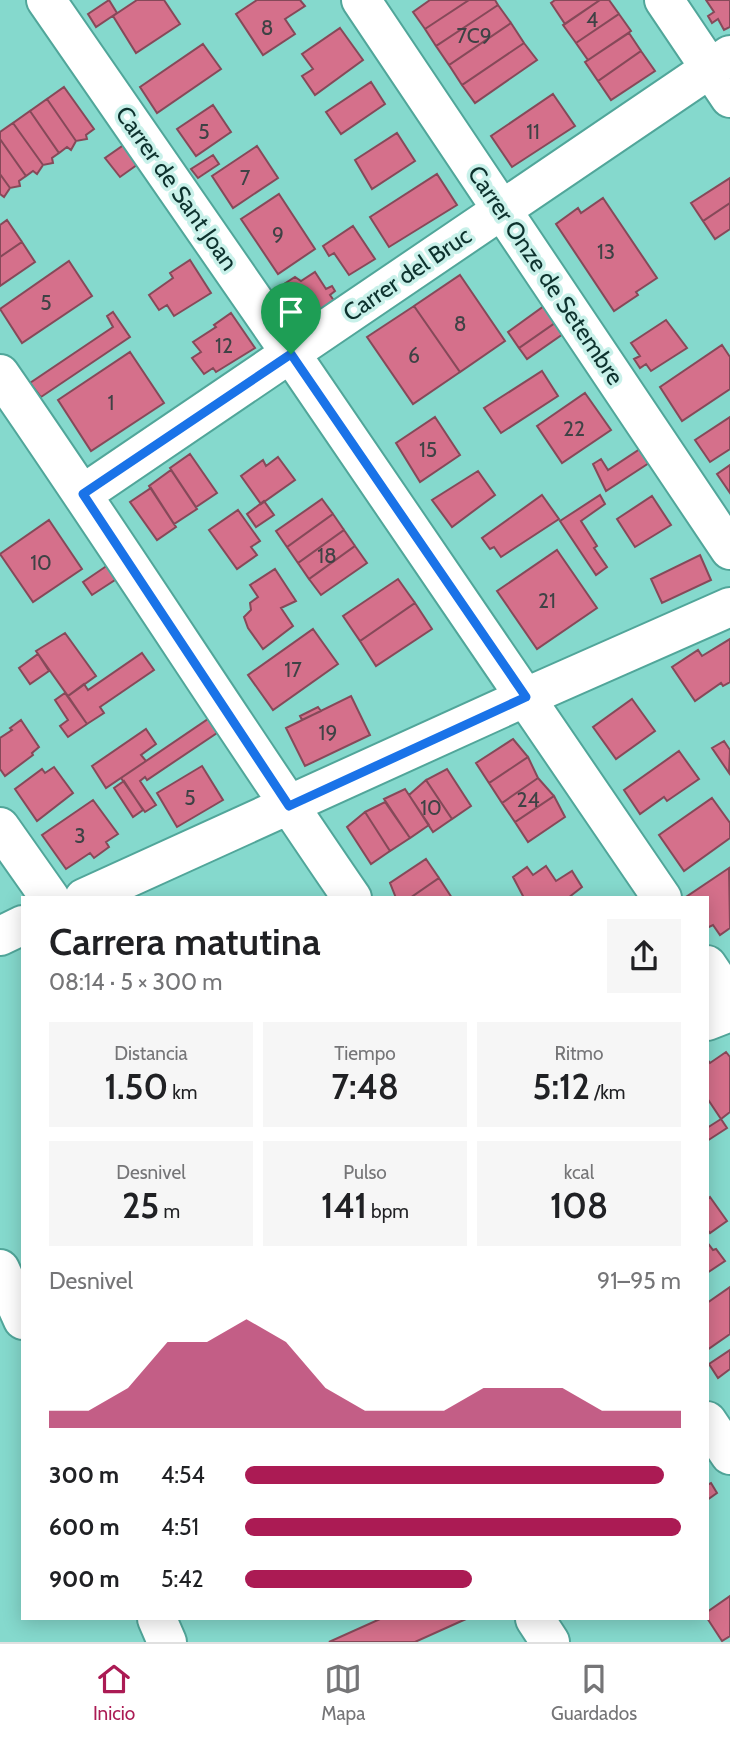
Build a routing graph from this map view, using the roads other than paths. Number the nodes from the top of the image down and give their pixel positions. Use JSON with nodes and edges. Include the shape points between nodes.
{"nodes":[{"id":1,"x":46,"y":0,"type":"edge"},
{"id":2,"x":361,"y":0,"type":"edge"},
{"id":3,"x":664,"y":0,"type":"edge"},
{"id":4,"x":723,"y":74,"type":"edge"},
{"id":5,"x":502,"y":209,"type":"junction"},
{"id":6,"x":291,"y":354,"type":"junction"},
{"id":7,"x":0,"y":374,"type":"edge"},
{"id":8,"x":83,"y":494,"type":"junction"},
{"id":9,"x":730,"y":550,"type":"edge"},
{"id":10,"x":730,"y":607,"type":"edge"},
{"id":11,"x":526,"y":697,"type":"junction"},
{"id":12,"x":289,"y":806,"type":"junction"},
{"id":13,"x":0,"y":827,"type":"edge"},
{"id":14,"x":49,"y":896,"type":"edge"},
{"id":15,"x":88,"y":896,"type":"edge"},
{"id":16,"x":351,"y":896,"type":"edge"},
{"id":17,"x":661,"y":896,"type":"edge"},
{"id":18,"x":21,"y":926,"type":"edge"},
{"id":19,"x":0,"y":936,"type":"edge"},
{"id":20,"x":709,"y":968,"type":"edge"},
{"id":21,"x":730,"y":999,"type":"edge"},
{"id":22,"x":730,"y":1012,"type":"edge"},
{"id":23,"x":709,"y":1020,"type":"edge"},
{"id":24,"x":709,"y":1423,"type":"edge"},
{"id":25,"x":730,"y":1455,"type":"edge"},
{"id":26,"x":156,"y":1620,"type":"edge"},
{"id":27,"x":536,"y":1620,"type":"edge"},
{"id":28,"x":167,"y":1642,"type":"edge"},
{"id":29,"x":550,"y":1642,"type":"edge"}],
"edges":[{"from":1,"to":6,"type":"street","name":"Carrer de Sant Joan"},
{"from":2,"to":5,"type":"street","name":"Carrer Onze de Setembre"},
{"from":3,"to":4,"type":"street"},
{"from":4,"to":5,"type":"street","name":"Carrer del Bruc"},
{"from":5,"to":6,"type":"street","name":"Carrer del Bruc"},
{"from":5,"to":9,"type":"street","name":"Carrer Onze de Setembre"},
{"from":6,"to":8,"type":"street","name":"Carrer del Bruc"},
{"from":6,"to":11,"type":"street","name":"Carrer de Sant Joan"},
{"from":7,"to":8,"type":"street"},
{"from":8,"to":12,"type":"street"},
{"from":10,"to":11,"type":"street"},
{"from":11,"to":12,"type":"street"},
{"from":11,"to":17,"type":"street","name":"Carrer de Sant Joan"},
{"from":12,"to":15,"type":"street"},
{"from":12,"to":16,"type":"street"},
{"from":13,"to":14,"type":"street"},
{"from":18,"to":19,"type":"street"},
{"from":20,"to":21,"type":"street"},
{"from":22,"to":23,"type":"street"},
{"from":24,"to":25,"type":"street"},
{"from":26,"to":28,"type":"street"},
{"from":27,"to":29,"type":"street"}]}
